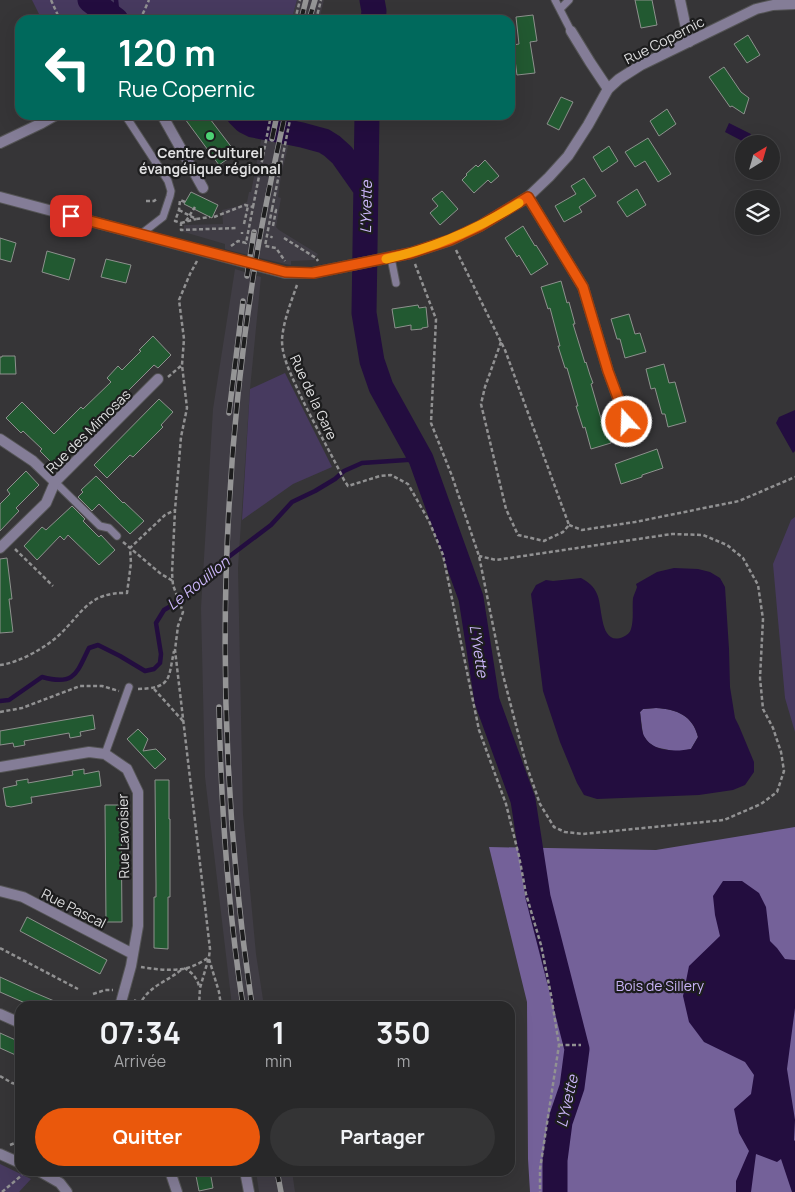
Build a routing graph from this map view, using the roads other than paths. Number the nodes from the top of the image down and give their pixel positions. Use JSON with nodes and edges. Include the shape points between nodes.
{"nodes":[{"id":1,"x":555,"y":0,"type":"edge"},
{"id":2,"x":570,"y":0,"type":"edge"},
{"id":3,"x":680,"y":0,"type":"edge"},
{"id":4,"x":793,"y":2,"type":"edge"},
{"id":5,"x":560,"y":9,"type":"junction"},
{"id":6,"x":571,"y":31,"type":"joint"},
{"id":7,"x":689,"y":42,"type":"junction"},
{"id":8,"x":608,"y":89,"type":"junction"},
{"id":9,"x":47,"y":120,"type":"edge"},
{"id":10,"x":128,"y":120,"type":"edge"},
{"id":11,"x":165,"y":120,"type":"edge"},
{"id":12,"x":0,"y":143,"type":"edge"},
{"id":13,"x":203,"y":188,"type":"dead end"},
{"id":14,"x":0,"y":197,"type":"edge"},
{"id":15,"x":528,"y":197,"type":"junction"},
{"id":16,"x":141,"y":234,"type":"junction"},
{"id":17,"x":388,"y":258,"type":"junction"},
{"id":18,"x":396,"y":284,"type":"dead end"},
{"id":19,"x":158,"y":379,"type":"dead end"},
{"id":20,"x":627,"y":422,"type":"dead end"},
{"id":21,"x":0,"y":439,"type":"edge"},
{"id":22,"x":55,"y":482,"type":"junction"},
{"id":23,"x":117,"y":536,"type":"road end"},
{"id":24,"x":4,"y":545,"type":"edge"},
{"id":25,"x":128,"y":688,"type":"road end"},
{"id":26,"x":105,"y":754,"type":"junction"},
{"id":27,"x":0,"y":767,"type":"edge"},
{"id":28,"x":0,"y":891,"type":"edge"},
{"id":29,"x":133,"y":954,"type":"junction"},
{"id":30,"x":121,"y":1001,"type":"edge"},
{"id":31,"x":0,"y":1014,"type":"edge"},
{"id":32,"x":15,"y":1021,"type":"edge"},
{"id":33,"x":0,"y":1154,"type":"edge"},
{"id":34,"x":15,"y":1161,"type":"edge"},
{"id":35,"x":48,"y":1176,"type":"edge"},
{"id":36,"x":172,"y":1176,"type":"edge"},
{"id":37,"x":246,"y":1176,"type":"edge"},
{"id":38,"x":67,"y":1192,"type":"edge"},
{"id":39,"x":177,"y":1192,"type":"edge"},
{"id":40,"x":249,"y":1192,"type":"edge"}],
"edges":[{"from":1,"to":5,"type":"lane"},
{"from":2,"to":5,"type":"lane"},
{"from":3,"to":7,"type":"street"},
{"from":4,"to":7,"type":"street","name":"Rue Copernic","via":[[756,9]]},
{"from":5,"to":6,"type":"lane"},
{"from":6,"to":8,"type":"street"},
{"from":7,"to":8,"type":"street","name":"Rue Copernic","via":[[641,65]]},
{"from":8,"to":15,"type":"street","name":"Rue Copernic","via":[[568,156]]},
{"from":9,"to":12,"type":"street"},
{"from":10,"to":16,"type":"lane","via":[[168,180],[171,191],[163,216]]},
{"from":11,"to":13,"type":"street"},
{"from":14,"to":16,"type":"street","name":"Rue Copernic"},
{"from":15,"to":17,"type":"street","name":"Rue Copernic","via":[[450,240]]},
{"from":15,"to":20,"type":"street","via":[[583,287]]},
{"from":16,"to":17,"type":"street","name":"Rue Copernic","via":[[300,274]]},
{"from":17,"to":18,"type":"lane"},
{"from":19,"to":22,"type":"street","name":"Rue des Mimosas"},
{"from":21,"to":22,"type":"street","via":[[33,461]]},
{"from":22,"to":23,"type":"lane","via":[[100,526]]},
{"from":22,"to":24,"type":"street","name":"Rue des Mimosas","via":[[46,503]]},
{"from":25,"to":26,"type":"lane"},
{"from":26,"to":27,"type":"street","via":[[89,752]]},
{"from":26,"to":29,"type":"street","name":"Rue Lavoisier","via":[[127,769],[138,792],[138,926]]},
{"from":28,"to":29,"type":"street","name":"Rue Pascal","via":[[23,897]]},
{"from":29,"to":30,"type":"street","name":"Rue Lavoisier"},
{"from":31,"to":32,"type":"street"},
{"from":33,"to":34,"type":"street"},
{"from":35,"to":38,"type":"street"},
{"from":36,"to":39,"type":"street"},
{"from":37,"to":40,"type":"street"}]}
